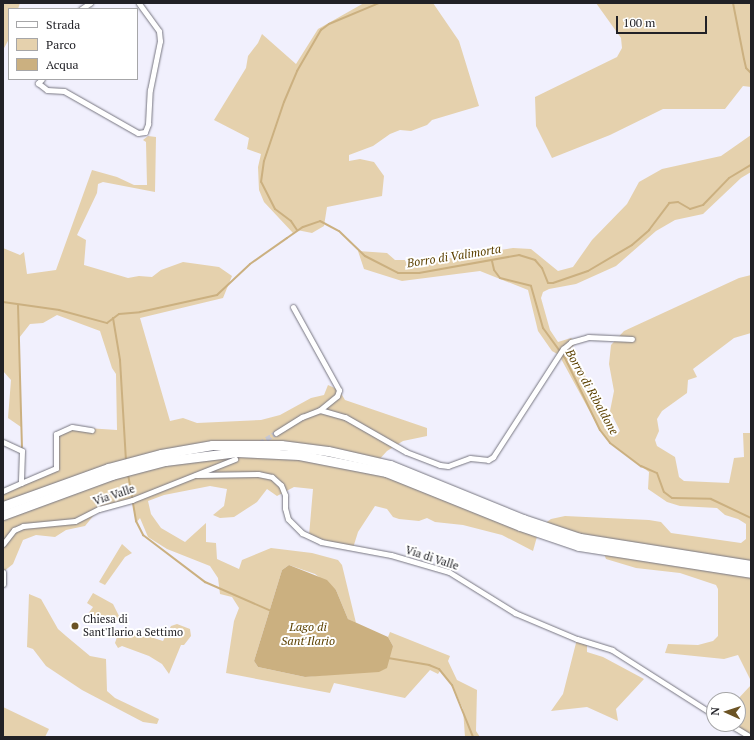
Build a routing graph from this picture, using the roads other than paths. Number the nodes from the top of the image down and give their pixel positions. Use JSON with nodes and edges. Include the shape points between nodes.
{"nodes":[{"id":1,"x":139,"y":3,"type":"edge"},
{"id":2,"x":41,"y":80,"type":"edge"},
{"id":3,"x":293,"y":307,"type":"dead end"},
{"id":4,"x":632,"y":339,"type":"dead end"},
{"id":5,"x":320,"y":410,"type":"junction"},
{"id":6,"x":92,"y":430,"type":"dead end"},
{"id":7,"x":276,"y":433,"type":"tunnel mouth"},
{"id":8,"x":3,"y":442,"type":"edge"},
{"id":9,"x":235,"y":458,"type":"dead end"},
{"id":10,"x":196,"y":475,"type":"junction"},
{"id":11,"x":21,"y":483,"type":"junction"},
{"id":12,"x":3,"y":491,"type":"edge"},
{"id":13,"x":3,"y":506,"type":"edge"},
{"id":14,"x":3,"y":515,"type":"edge"},
{"id":15,"x":3,"y":544,"type":"edge"},
{"id":16,"x":751,"y":565,"type":"edge"},
{"id":17,"x":4,"y":573,"type":"edge"},
{"id":18,"x":751,"y":573,"type":"edge"},
{"id":19,"x":3,"y":584,"type":"edge"},
{"id":20,"x":706,"y":709,"type":"edge"}],
"edges":[{"from":1,"to":2,"type":"street","via":[[159,31],[160,41],[145,132],[138,132],[64,91],[47,90],[38,83]]},
{"from":3,"to":5,"type":"street","via":[[339,390],[337,396]]},
{"from":4,"to":5,"type":"street","via":[[588,337],[570,342],[493,457],[488,460],[470,458],[448,466],[440,465],[406,452],[344,417]]},
{"from":5,"to":7,"type":"street","via":[[302,417]]},
{"from":6,"to":11,"type":"street","via":[[72,427],[56,434],[56,468]]},
{"from":8,"to":11,"type":"street","via":[[22,451]]},
{"from":9,"to":10,"type":"street","name":"Via Valle"},
{"from":10,"to":15,"type":"street","name":"Via Valle","via":[[130,501],[99,509],[75,521],[23,526],[14,530]]},
{"from":10,"to":20,"type":"street","name":"Via di Valle","via":[[258,474],[272,477],[281,485],[285,495],[288,519],[302,533],[321,542],[391,555],[449,572],[515,613],[612,650]]},
{"from":11,"to":12,"type":"street"},
{"from":13,"to":16,"type":"highway","via":[[108,468],[161,454],[212,445],[281,445],[328,451],[390,465],[523,519],[580,538]]},
{"from":14,"to":18,"type":"highway","via":[[112,475],[165,462],[237,452],[298,455],[386,472],[520,526],[579,546]]},
{"from":17,"to":19,"type":"street"}]}
